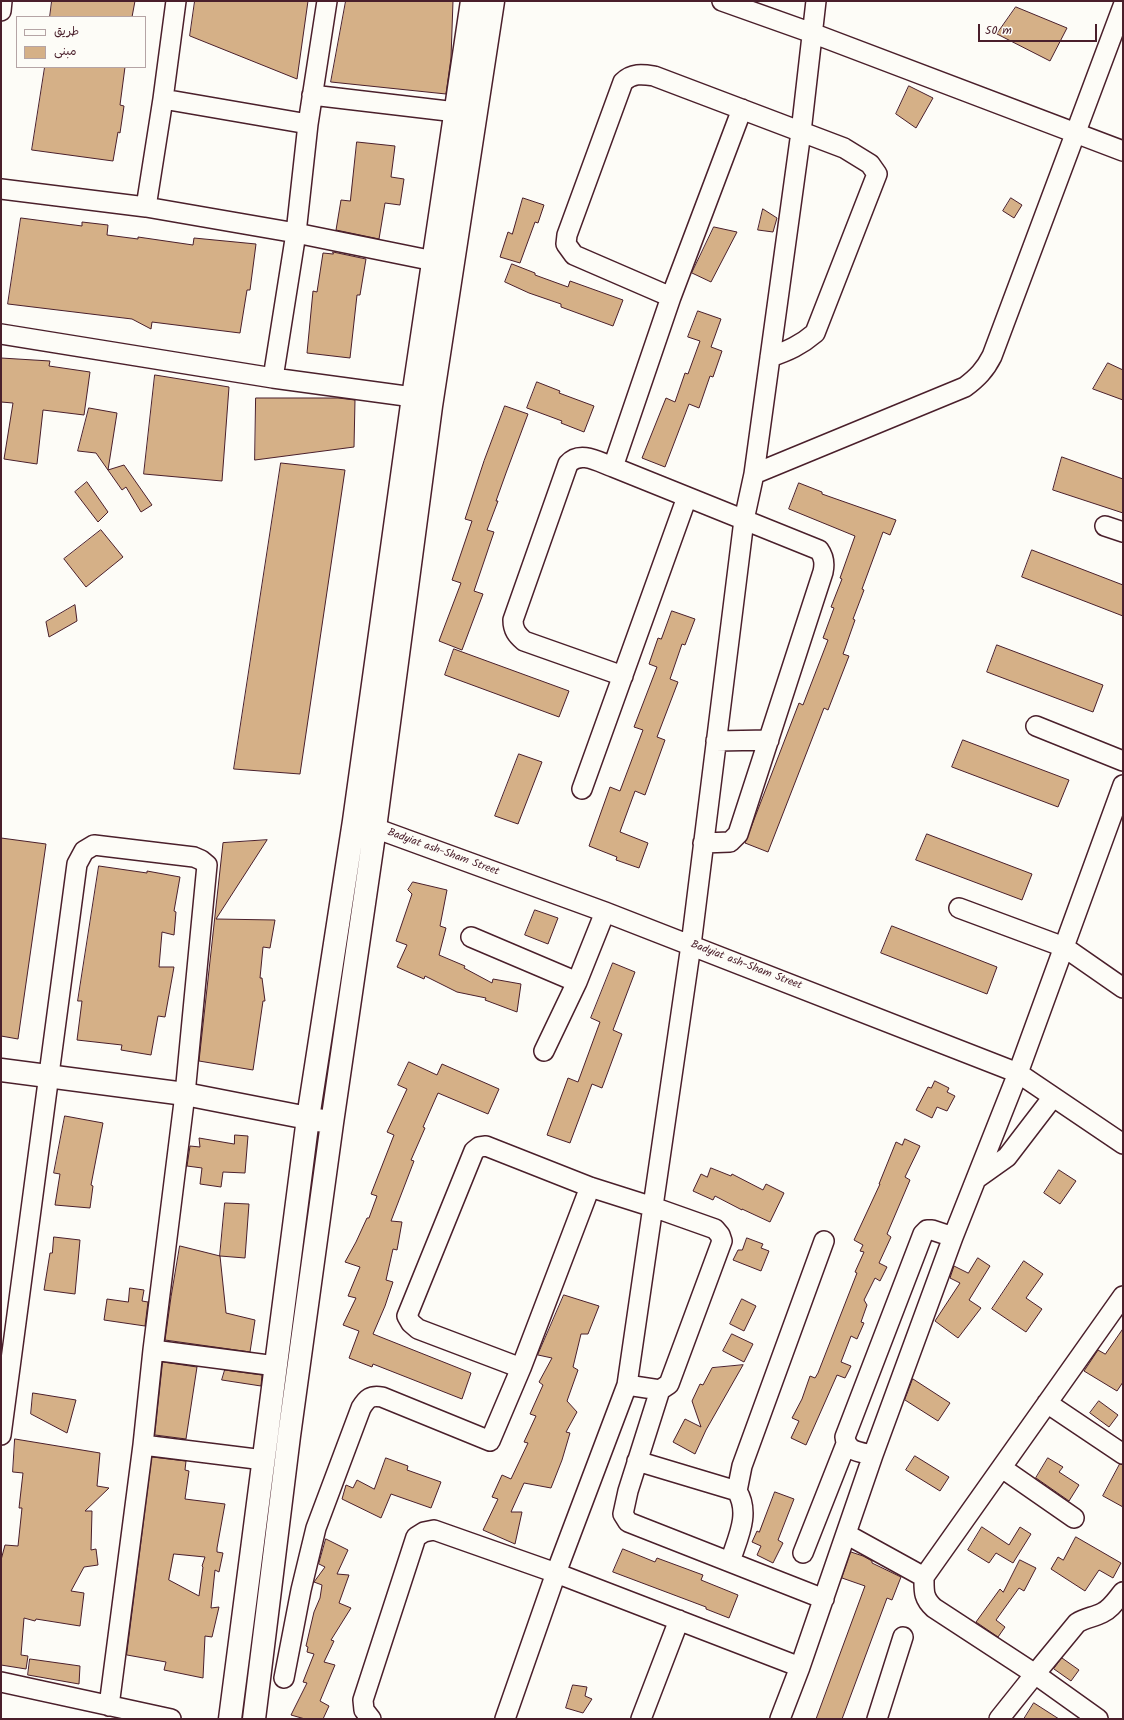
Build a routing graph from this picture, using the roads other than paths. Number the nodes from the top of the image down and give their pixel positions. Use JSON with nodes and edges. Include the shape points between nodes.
{"nodes":[{"id":1,"x":2,"y":1,"type":"edge"},
{"id":2,"x":176,"y":1,"type":"edge"},
{"id":3,"x":327,"y":1,"type":"edge"},
{"id":4,"x":472,"y":1,"type":"edge"},
{"id":5,"x":493,"y":1,"type":"edge"},
{"id":6,"x":722,"y":1,"type":"edge"},
{"id":7,"x":816,"y":1,"type":"edge"},
{"id":8,"x":1123,"y":6,"type":"edge"},
{"id":9,"x":1,"y":11,"type":"edge"},
{"id":10,"x":1120,"y":27,"type":"edge"},
{"id":11,"x":812,"y":33,"type":"junction"},
{"id":12,"x":312,"y":95,"type":"junction"},
{"id":13,"x":163,"y":99,"type":"junction"},
{"id":14,"x":742,"y":109,"type":"junction"},
{"id":15,"x":456,"y":112,"type":"junction"},
{"id":16,"x":308,"y":124,"type":"junction"},
{"id":17,"x":801,"y":132,"type":"junction"},
{"id":18,"x":1076,"y":133,"type":"junction"},
{"id":19,"x":1123,"y":151,"type":"edge"},
{"id":20,"x":1,"y":189,"type":"edge"},
{"id":21,"x":146,"y":207,"type":"junction"},
{"id":22,"x":296,"y":233,"type":"junction"},
{"id":23,"x":434,"y":261,"type":"junction"},
{"id":24,"x":671,"y":297,"type":"junction"},
{"id":25,"x":1,"y":334,"type":"edge"},
{"id":26,"x":770,"y":357,"type":"junction"},
{"id":27,"x":273,"y":378,"type":"junction"},
{"id":28,"x":413,"y":397,"type":"junction"},
{"id":29,"x":613,"y":467,"type":"junction"},
{"id":30,"x":754,"y":474,"type":"junction"},
{"id":31,"x":687,"y":497,"type":"junction"},
{"id":32,"x":744,"y":520,"type":"junction"},
{"id":33,"x":1105,"y":526,"type":"dead end"},
{"id":34,"x":1123,"y":532,"type":"edge"},
{"id":35,"x":395,"y":599,"type":"junction"},
{"id":36,"x":623,"y":676,"type":"junction"},
{"id":37,"x":1036,"y":726,"type":"dead end"},
{"id":38,"x":769,"y":740,"type":"junction"},
{"id":39,"x":716,"y":741,"type":"junction"},
{"id":40,"x":1123,"y":761,"type":"edge"},
{"id":41,"x":1123,"y":785,"type":"edge"},
{"id":42,"x":582,"y":789,"type":"dead end"},
{"id":43,"x":354,"y":821,"type":"junction"},
{"id":44,"x":376,"y":828,"type":"junction"},
{"id":45,"x":703,"y":843,"type":"junction"},
{"id":46,"x":959,"y":908,"type":"dead end"},
{"id":47,"x":606,"y":912,"type":"junction"},
{"id":48,"x":471,"y":937,"type":"dead end"},
{"id":49,"x":691,"y":945,"type":"junction"},
{"id":50,"x":1064,"y":947,"type":"junction"},
{"id":51,"x":577,"y":982,"type":"junction"},
{"id":52,"x":1123,"y":988,"type":"edge"},
{"id":53,"x":544,"y":1051,"type":"dead end"},
{"id":54,"x":1,"y":1070,"type":"edge"},
{"id":55,"x":1018,"y":1072,"type":"junction"},
{"id":56,"x":49,"y":1077,"type":"junction"},
{"id":57,"x":185,"y":1094,"type":"junction"},
{"id":58,"x":1054,"y":1097,"type":"junction"},
{"id":59,"x":308,"y":1118,"type":"junction"},
{"id":60,"x":332,"y":1123,"type":"junction"},
{"id":61,"x":1123,"y":1144,"type":"edge"},
{"id":62,"x":976,"y":1179,"type":"junction"},
{"id":63,"x":590,"y":1187,"type":"junction"},
{"id":64,"x":654,"y":1206,"type":"junction"},
{"id":65,"x":953,"y":1237,"type":"junction"},
{"id":66,"x":824,"y":1241,"type":"dead end"},
{"id":67,"x":1123,"y":1296,"type":"edge"},
{"id":68,"x":153,"y":1350,"type":"junction"},
{"id":69,"x":276,"y":1366,"type":"junction"},
{"id":70,"x":521,"y":1368,"type":"junction"},
{"id":71,"x":627,"y":1385,"type":"junction"},
{"id":72,"x":660,"y":1390,"type":"junction"},
{"id":73,"x":1047,"y":1403,"type":"junction"},
{"id":74,"x":1,"y":1435,"type":"edge"},
{"id":75,"x":846,"y":1444,"type":"junction"},
{"id":76,"x":143,"y":1445,"type":"junction"},
{"id":77,"x":1123,"y":1454,"type":"edge"},
{"id":78,"x":872,"y":1455,"type":"junction"},
{"id":79,"x":264,"y":1460,"type":"junction"},
{"id":80,"x":637,"y":1461,"type":"junction"},
{"id":81,"x":1002,"y":1468,"type":"junction"},
{"id":82,"x":737,"y":1491,"type":"junction"},
{"id":83,"x":1074,"y":1518,"type":"dead end"},
{"id":84,"x":846,"y":1534,"type":"junction"},
{"id":85,"x":803,"y":1553,"type":"dead end"},
{"id":86,"x":730,"y":1562,"type":"junction"},
{"id":87,"x":556,"y":1573,"type":"junction"},
{"id":88,"x":924,"y":1577,"type":"junction"},
{"id":89,"x":1123,"y":1592,"type":"edge"},
{"id":90,"x":824,"y":1599,"type":"junction"},
{"id":91,"x":679,"y":1620,"type":"junction"},
{"id":92,"x":903,"y":1637,"type":"dead end"},
{"id":93,"x":800,"y":1667,"type":"junction"},
{"id":94,"x":1035,"y":1674,"type":"junction"},
{"id":95,"x":284,"y":1678,"type":"dead end"},
{"id":96,"x":1,"y":1682,"type":"edge"},
{"id":97,"x":109,"y":1706,"type":"junction"},
{"id":98,"x":171,"y":1719,"type":"edge"},
{"id":99,"x":230,"y":1719,"type":"edge"},
{"id":100,"x":254,"y":1719,"type":"edge"},
{"id":101,"x":371,"y":1719,"type":"edge"},
{"id":102,"x":505,"y":1719,"type":"edge"},
{"id":103,"x":641,"y":1719,"type":"edge"},
{"id":104,"x":780,"y":1719,"type":"edge"},
{"id":105,"x":877,"y":1719,"type":"edge"},
{"id":106,"x":999,"y":1719,"type":"edge"},
{"id":107,"x":1098,"y":1719,"type":"edge"}],
"edges":[{"from":1,"to":9,"type":"street"},
{"from":2,"to":13,"type":"street"},
{"from":3,"to":12,"type":"street"},
{"from":4,"to":15,"type":"street"},
{"from":5,"to":35,"type":"street","via":[[431,406]]},
{"from":6,"to":11,"type":"street"},
{"from":7,"to":11,"type":"street"},
{"from":8,"to":10,"type":"street"},
{"from":10,"to":18,"type":"street"},
{"from":11,"to":17,"type":"street"},
{"from":11,"to":18,"type":"street"},
{"from":12,"to":15,"type":"street"},
{"from":12,"to":16,"type":"street"},
{"from":13,"to":16,"type":"street"},
{"from":13,"to":21,"type":"street"},
{"from":14,"to":17,"type":"street"},
{"from":14,"to":24,"type":"street"},
{"from":14,"to":24,"type":"street","via":[[654,76],[641,74],[627,78],[620,89],[567,235],[566,244],[574,255]]},
{"from":15,"to":23,"type":"street"},
{"from":16,"to":22,"type":"street"},
{"from":17,"to":26,"type":"street"},
{"from":17,"to":26,"type":"street","via":[[844,148],[870,164],[877,174],[815,333],[792,349]]},
{"from":18,"to":19,"type":"street"},
{"from":18,"to":30,"type":"street","via":[[986,369],[965,387]]},
{"from":20,"to":21,"type":"street"},
{"from":21,"to":22,"type":"street"},
{"from":22,"to":23,"type":"street"},
{"from":22,"to":27,"type":"street"},
{"from":23,"to":28,"type":"street"},
{"from":24,"to":29,"type":"street"},
{"from":25,"to":27,"type":"street"},
{"from":26,"to":30,"type":"street"},
{"from":27,"to":28,"type":"street"},
{"from":28,"to":35,"type":"street"},
{"from":29,"to":31,"type":"street"},
{"from":29,"to":36,"type":"street","via":[[584,456],[571,460],[568,464],[513,626],[516,634],[524,641]]},
{"from":30,"to":32,"type":"street"},
{"from":31,"to":32,"type":"street"},
{"from":31,"to":36,"type":"street"},
{"from":32,"to":38,"type":"street","via":[[819,550],[825,565]]},
{"from":32,"to":39,"type":"street"},
{"from":33,"to":34,"type":"street"},
{"from":35,"to":43,"type":"street"},
{"from":35,"to":44,"type":"street"},
{"from":36,"to":42,"type":"street"},
{"from":37,"to":40,"type":"street"},
{"from":38,"to":39,"type":"street"},
{"from":38,"to":45,"type":"street","via":[[738,834],[730,842]]},
{"from":39,"to":45,"type":"street"},
{"from":41,"to":50,"type":"street"},
{"from":43,"to":44,"type":"street","name":"Badyiat ash-Sham Street"},
{"from":43,"to":59,"type":"street"},
{"from":44,"to":47,"type":"street","name":"Badyiat ash-Sham Street"},
{"from":44,"to":60,"type":"street"},
{"from":45,"to":49,"type":"street"},
{"from":46,"to":50,"type":"street"},
{"from":47,"to":49,"type":"street","name":"Badyiat ash-Sham Street"},
{"from":47,"to":51,"type":"street"},
{"from":48,"to":51,"type":"street"},
{"from":49,"to":55,"type":"street","name":"Badyiat ash-Sham Street"},
{"from":49,"to":64,"type":"street"},
{"from":50,"to":52,"type":"street"},
{"from":50,"to":55,"type":"street"},
{"from":51,"to":53,"type":"street"},
{"from":54,"to":56,"type":"street"},
{"from":55,"to":58,"type":"street","name":"Badyiat ash-Sham Street"},
{"from":55,"to":62,"type":"street"},
{"from":56,"to":57,"type":"street"},
{"from":56,"to":57,"type":"street","via":[[77,864],[84,851],[94,845],[194,857],[207,865]]},
{"from":56,"to":74,"type":"street"},
{"from":57,"to":59,"type":"street"},
{"from":57,"to":68,"type":"street"},
{"from":58,"to":61,"type":"street","name":"Badyiat ash-Sham Street"},
{"from":58,"to":62,"type":"street","via":[[1007,1157]]},
{"from":59,"to":60,"type":"street"},
{"from":59,"to":69,"type":"street"},
{"from":60,"to":100,"type":"street","via":[[290,1428]]},
{"from":62,"to":65,"type":"street"},
{"from":63,"to":64,"type":"street"},
{"from":63,"to":70,"type":"street"},
{"from":63,"to":70,"type":"street","via":[[486,1146],[474,1150],[407,1316],[418,1329]]},
{"from":64,"to":71,"type":"street"},
{"from":64,"to":72,"type":"street","via":[[715,1229],[722,1241],[669,1384]]},
{"from":65,"to":75,"type":"street","via":[[932,1230],[927,1230],[923,1234],[845,1438]]},
{"from":65,"to":78,"type":"street"},
{"from":66,"to":82,"type":"street","via":[[742,1466]]},
{"from":67,"to":73,"type":"street"},
{"from":68,"to":69,"type":"street"},
{"from":68,"to":76,"type":"street"},
{"from":69,"to":79,"type":"street"},
{"from":70,"to":95,"type":"street","via":[[490,1441],[382,1397],[366,1399],[316,1528]]},
{"from":71,"to":72,"type":"street"},
{"from":71,"to":87,"type":"street"},
{"from":72,"to":80,"type":"street"},
{"from":73,"to":77,"type":"street"},
{"from":73,"to":81,"type":"street"},
{"from":75,"to":78,"type":"street","via":[[850,1449]]},
{"from":75,"to":85,"type":"street"},
{"from":76,"to":79,"type":"street"},
{"from":76,"to":97,"type":"street"},
{"from":78,"to":84,"type":"street"},
{"from":79,"to":99,"type":"street"},
{"from":80,"to":82,"type":"street"},
{"from":80,"to":86,"type":"street","via":[[623,1514],[628,1522]]},
{"from":81,"to":83,"type":"street"},
{"from":81,"to":88,"type":"street"},
{"from":82,"to":86,"type":"street","via":[[742,1500],[744,1516]]},
{"from":84,"to":88,"type":"street"},
{"from":84,"to":90,"type":"street"},
{"from":86,"to":90,"type":"street"},
{"from":87,"to":91,"type":"street"},
{"from":87,"to":101,"type":"street","via":[[434,1530],[416,1537],[363,1700],[364,1710]]},
{"from":87,"to":102,"type":"street"},
{"from":88,"to":94,"type":"street","via":[[924,1594],[927,1602]]},
{"from":89,"to":94,"type":"street","via":[[1101,1614],[1077,1623]]},
{"from":90,"to":93,"type":"street"},
{"from":91,"to":93,"type":"street"},
{"from":91,"to":103,"type":"street"},
{"from":92,"to":105,"type":"street"},
{"from":93,"to":104,"type":"street"},
{"from":94,"to":106,"type":"street"},
{"from":94,"to":107,"type":"street"},
{"from":96,"to":97,"type":"street"},
{"from":97,"to":98,"type":"street"}]}
